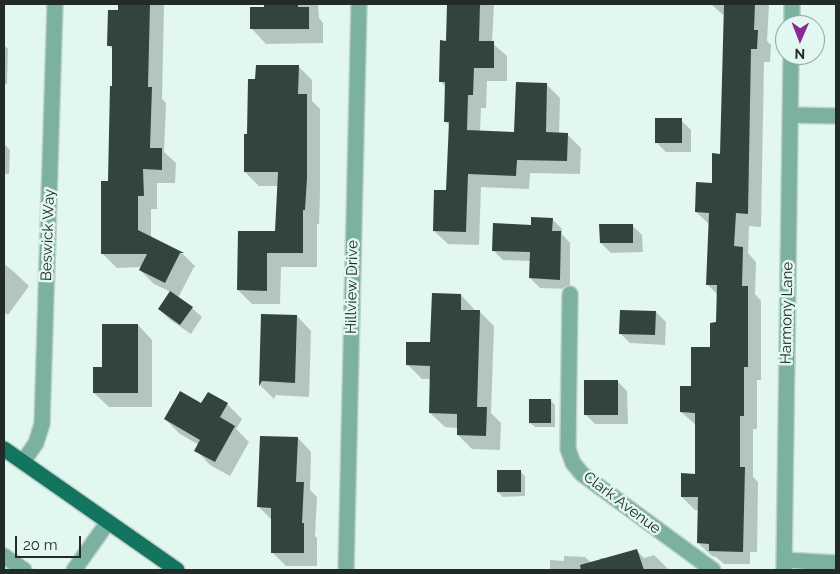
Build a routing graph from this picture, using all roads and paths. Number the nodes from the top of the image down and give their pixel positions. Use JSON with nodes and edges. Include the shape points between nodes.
{"nodes":[{"id":1,"x":56,"y":4,"type":"edge"},
{"id":2,"x":359,"y":4,"type":"edge"},
{"id":3,"x":791,"y":65,"type":"edge"},
{"id":4,"x":790,"y":115,"type":"junction"},
{"id":5,"x":836,"y":116,"type":"edge"},
{"id":6,"x":570,"y":294,"type":"dead end"},
{"id":7,"x":4,"y":449,"type":"edge"},
{"id":8,"x":23,"y":462,"type":"junction"},
{"id":9,"x":108,"y":522,"type":"junction"},
{"id":10,"x":4,"y":556,"type":"edge"},
{"id":11,"x":836,"y":563,"type":"edge"},
{"id":12,"x":784,"y":565,"type":"edge"},
{"id":13,"x":78,"y":569,"type":"edge"},
{"id":14,"x":24,"y":570,"type":"edge"},
{"id":15,"x":177,"y":570,"type":"edge"},
{"id":16,"x":346,"y":570,"type":"edge"},
{"id":17,"x":714,"y":570,"type":"edge"}],
"edges":[{"from":1,"to":8,"type":"street","name":"Beswick Way","via":[[42,424],[36,443]]},
{"from":2,"to":16,"type":"street","name":"Hillview Drive"},
{"from":3,"to":4,"type":"street","name":"Harmony Lane"},
{"from":4,"to":5,"type":"street"},
{"from":4,"to":12,"type":"street","name":"Harmony Lane"},
{"from":6,"to":17,"type":"street","name":"Clark Avenue","via":[[568,449],[573,463],[582,474]]},
{"from":7,"to":8,"type":"main road"},
{"from":8,"to":9,"type":"main road"},
{"from":9,"to":13,"type":"street"},
{"from":9,"to":15,"type":"main road"},
{"from":10,"to":14,"type":"street"},
{"from":11,"to":12,"type":"street"}]}
